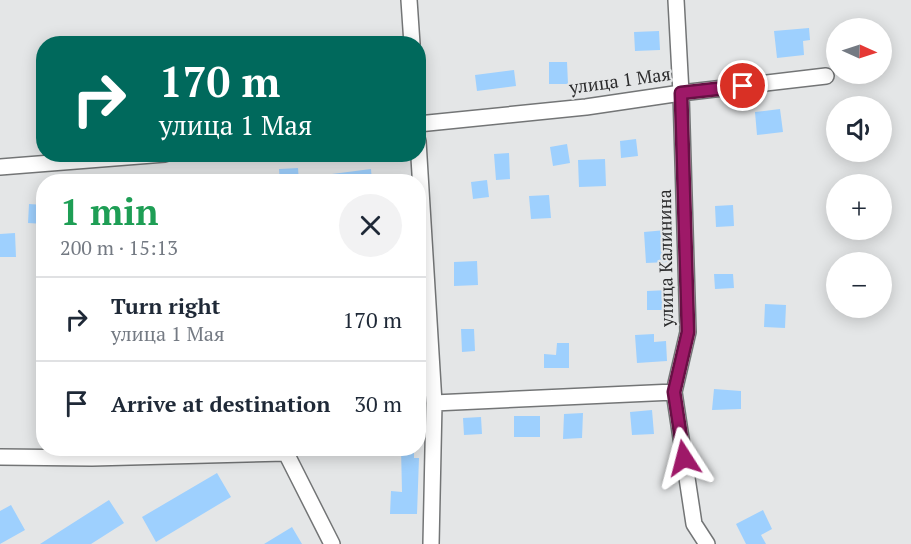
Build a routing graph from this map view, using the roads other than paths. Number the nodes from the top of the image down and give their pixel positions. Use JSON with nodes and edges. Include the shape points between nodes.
{"nodes":[{"id":1,"x":409,"y":0,"type":"edge"},
{"id":2,"x":676,"y":0,"type":"edge"},
{"id":3,"x":411,"y":36,"type":"edge"},
{"id":4,"x":826,"y":76,"type":"dead end"},
{"id":5,"x":681,"y":93,"type":"junction"},
{"id":6,"x":426,"y":123,"type":"edge"},
{"id":7,"x":63,"y":162,"type":"edge"},
{"id":8,"x":0,"y":167,"type":"edge"},
{"id":9,"x":426,"y":272,"type":"edge"},
{"id":10,"x":674,"y":392,"type":"junction"},
{"id":11,"x":434,"y":403,"type":"junction"},
{"id":12,"x":176,"y":456,"type":"edge"},
{"id":13,"x":288,"y":456,"type":"edge"},
{"id":14,"x":0,"y":457,"type":"edge"},
{"id":15,"x":332,"y":544,"type":"edge"},
{"id":16,"x":430,"y":544,"type":"edge"},
{"id":17,"x":707,"y":544,"type":"edge"}],
"edges":[{"from":1,"to":3,"type":"street"},
{"from":2,"to":5,"type":"street","name":"улица Калинина"},
{"from":4,"to":5,"type":"street","name":"улица 1 Мая"},
{"from":5,"to":6,"type":"street","name":"улица 1 Мая"},
{"from":5,"to":10,"type":"street","name":"улица Калинина","via":[[688,332]]},
{"from":7,"to":8,"type":"street"},
{"from":9,"to":11,"type":"street"},
{"from":10,"to":11,"type":"street"},
{"from":10,"to":17,"type":"street","name":"улица Калинина","via":[[694,524]]},
{"from":11,"to":16,"type":"street"},
{"from":12,"to":14,"type":"street"},
{"from":13,"to":15,"type":"street"}]}
